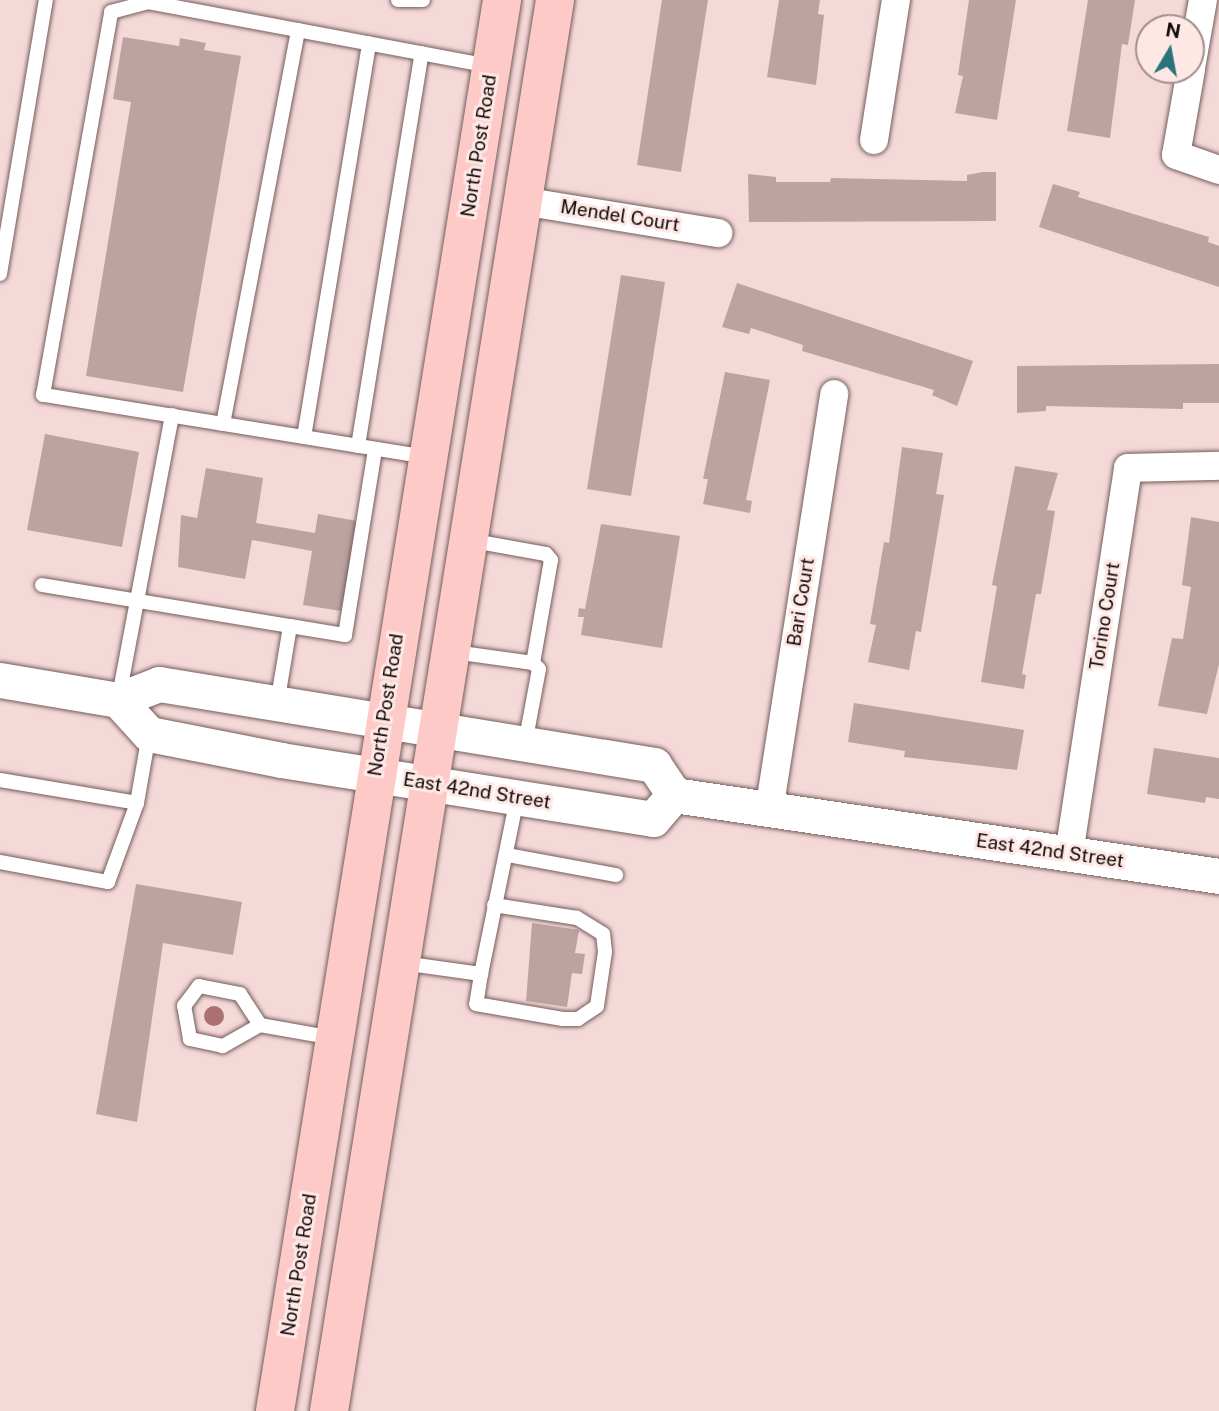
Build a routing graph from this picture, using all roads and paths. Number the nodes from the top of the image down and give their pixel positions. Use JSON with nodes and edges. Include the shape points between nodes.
{"nodes":[{"id":1,"x":46,"y":0,"type":"edge"},
{"id":2,"x":398,"y":0,"type":"edge"},
{"id":3,"x":423,"y":0,"type":"edge"},
{"id":4,"x":502,"y":0,"type":"edge"},
{"id":5,"x":555,"y":0,"type":"edge"},
{"id":6,"x":896,"y":0,"type":"edge"},
{"id":7,"x":298,"y":30,"type":"junction"},
{"id":8,"x":369,"y":43,"type":"junction"},
{"id":9,"x":422,"y":53,"type":"junction"},
{"id":10,"x":491,"y":66,"type":"junction"},
{"id":11,"x":1188,"y":84,"type":"edge"},
{"id":12,"x":874,"y":140,"type":"dead end"},
{"id":13,"x":1219,"y":170,"type":"edge"},
{"id":14,"x":522,"y":201,"type":"junction"},
{"id":15,"x":718,"y":233,"type":"dead end"},
{"id":16,"x":0,"y":274,"type":"edge"},
{"id":17,"x":834,"y":394,"type":"dead end"},
{"id":18,"x":172,"y":415,"type":"junction"},
{"id":19,"x":223,"y":424,"type":"junction"},
{"id":20,"x":304,"y":437,"type":"junction"},
{"id":21,"x":358,"y":446,"type":"junction"},
{"id":22,"x":375,"y":449,"type":"junction"},
{"id":23,"x":428,"y":457,"type":"junction"},
{"id":24,"x":1219,"y":466,"type":"edge"},
{"id":25,"x":467,"y":540,"type":"junction"},
{"id":26,"x":42,"y":585,"type":"dead end"},
{"id":27,"x":137,"y":602,"type":"junction"},
{"id":28,"x":290,"y":626,"type":"junction"},
{"id":29,"x":449,"y":651,"type":"junction"},
{"id":30,"x":533,"y":663,"type":"junction"},
{"id":31,"x":0,"y":680,"type":"edge"},
{"id":32,"x":118,"y":700,"type":"junction"},
{"id":33,"x":276,"y":706,"type":"junction"},
{"id":34,"x":383,"y":723,"type":"junction"},
{"id":35,"x":435,"y":731,"type":"junction"},
{"id":36,"x":149,"y":734,"type":"junction"},
{"id":37,"x":525,"y":745,"type":"junction"},
{"id":38,"x":375,"y":775,"type":"junction"},
{"id":39,"x":0,"y":780,"type":"edge"},
{"id":40,"x":428,"y":784,"type":"junction"},
{"id":41,"x":674,"y":795,"type":"junction"},
{"id":42,"x":517,"y":798,"type":"junction"},
{"id":43,"x":136,"y":803,"type":"junction"},
{"id":44,"x":769,"y":811,"type":"junction"},
{"id":45,"x":1069,"y":854,"type":"junction"},
{"id":46,"x":507,"y":855,"type":"junction"},
{"id":47,"x":0,"y":862,"type":"edge"},
{"id":48,"x":616,"y":875,"type":"dead end"},
{"id":49,"x":1219,"y":876,"type":"edge"},
{"id":50,"x":494,"y":905,"type":"junction"},
{"id":51,"x":401,"y":962,"type":"junction"},
{"id":52,"x":481,"y":974,"type":"junction"},
{"id":53,"x":260,"y":1025,"type":"junction"},
{"id":54,"x":334,"y":1038,"type":"junction"},
{"id":55,"x":275,"y":1411,"type":"edge"},
{"id":56,"x":329,"y":1411,"type":"edge"}],
"edges":[{"from":1,"to":16,"type":"lane"},
{"from":2,"to":3,"type":"lane"},
{"from":4,"to":10,"type":"main road","name":"North Post Road"},
{"from":5,"to":14,"type":"main road"},
{"from":6,"to":12,"type":"street"},
{"from":7,"to":8,"type":"lane"},
{"from":7,"to":18,"type":"lane","via":[[148,2],[111,12],[43,395]]},
{"from":7,"to":19,"type":"lane"},
{"from":8,"to":9,"type":"lane"},
{"from":8,"to":20,"type":"lane"},
{"from":9,"to":10,"type":"lane"},
{"from":9,"to":21,"type":"lane"},
{"from":10,"to":23,"type":"main road","name":"North Post Road"},
{"from":11,"to":13,"type":"street","via":[[1176,155]]},
{"from":14,"to":15,"type":"street","name":"Mendel Court"},
{"from":14,"to":25,"type":"main road"},
{"from":17,"to":44,"type":"street","name":"Bari Court"},
{"from":18,"to":19,"type":"lane"},
{"from":18,"to":27,"type":"lane"},
{"from":19,"to":20,"type":"lane"},
{"from":20,"to":21,"type":"lane"},
{"from":21,"to":22,"type":"lane"},
{"from":22,"to":23,"type":"lane"},
{"from":22,"to":28,"type":"lane","via":[[345,635]]},
{"from":23,"to":34,"type":"main road","name":"North Post Road"},
{"from":24,"to":45,"type":"street","name":"Torino Court","via":[[1128,468]]},
{"from":25,"to":29,"type":"main road"},
{"from":25,"to":30,"type":"lane","via":[[546,554],[551,560]]},
{"from":26,"to":27,"type":"lane"},
{"from":27,"to":28,"type":"lane"},
{"from":27,"to":32,"type":"lane"},
{"from":28,"to":33,"type":"lane"},
{"from":29,"to":30,"type":"lane"},
{"from":29,"to":35,"type":"main road"},
{"from":30,"to":37,"type":"lane","via":[[539,669]]},
{"from":31,"to":32,"type":"street"},
{"from":32,"to":33,"type":"street","via":[[159,684]]},
{"from":32,"to":36,"type":"street"},
{"from":33,"to":34,"type":"street"},
{"from":34,"to":35,"type":"street"},
{"from":34,"to":38,"type":"main road","name":"North Post Road"},
{"from":35,"to":37,"type":"street"},
{"from":35,"to":40,"type":"main road"},
{"from":36,"to":38,"type":"street","name":"East 42nd Street"},
{"from":36,"to":43,"type":"lane"},
{"from":37,"to":41,"type":"street","via":[[654,765]]},
{"from":38,"to":40,"type":"street","name":"East 42nd Street"},
{"from":38,"to":54,"type":"main road","name":"North Post Road"},
{"from":39,"to":43,"type":"lane"},
{"from":40,"to":42,"type":"street","name":"East 42nd Street"},
{"from":40,"to":51,"type":"main road"},
{"from":41,"to":42,"type":"street","name":"East 42nd Street","via":[[653,819]]},
{"from":41,"to":44,"type":"street","name":"East 42nd Street"},
{"from":42,"to":46,"type":"lane"},
{"from":43,"to":47,"type":"lane","via":[[108,882]]},
{"from":44,"to":45,"type":"street","name":"East 42nd Street"},
{"from":45,"to":49,"type":"street","name":"East 42nd Street"},
{"from":46,"to":48,"type":"lane"},
{"from":46,"to":50,"type":"lane","via":[[500,865]]},
{"from":50,"to":52,"type":"lane"},
{"from":50,"to":52,"type":"lane","via":[[577,918],[603,934],[597,1006],[578,1019],[476,1004]]},
{"from":51,"to":52,"type":"lane"},
{"from":51,"to":56,"type":"main road"},
{"from":53,"to":53,"type":"lane","via":[[240,994],[199,986],[184,1006],[190,1039],[223,1046]]},
{"from":53,"to":54,"type":"lane"},
{"from":54,"to":55,"type":"main road","name":"North Post Road"}]}
